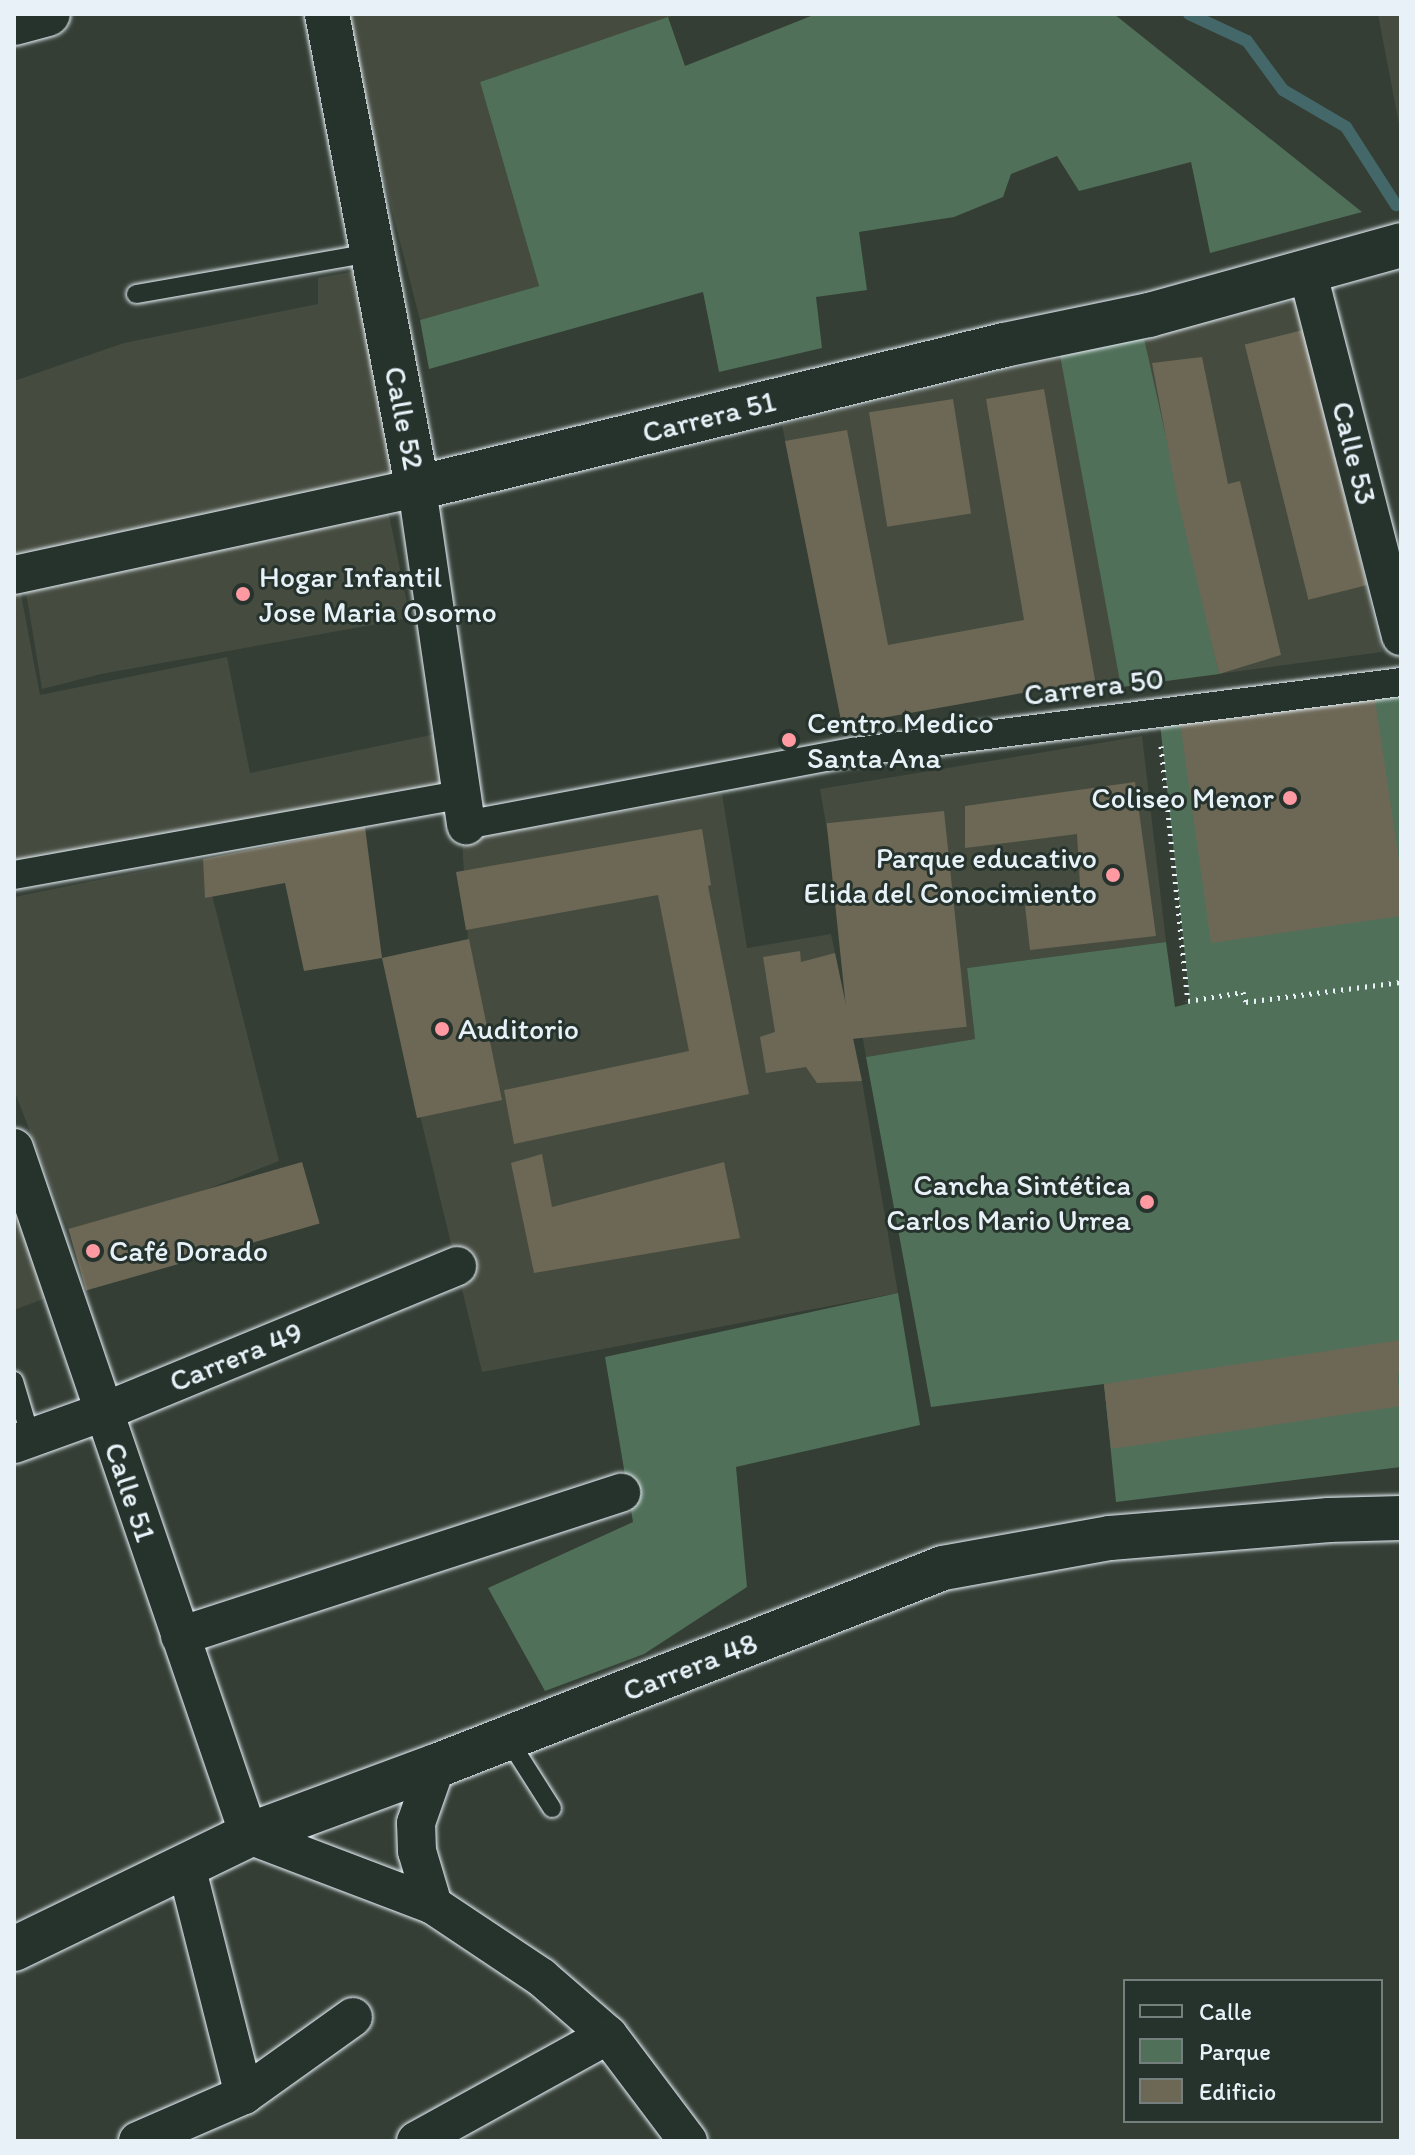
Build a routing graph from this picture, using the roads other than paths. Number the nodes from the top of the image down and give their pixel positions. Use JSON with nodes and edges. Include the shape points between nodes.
{"nodes":[{"id":1,"x":48,"y":14,"type":"edge"},
{"id":2,"x":327,"y":14,"type":"edge"},
{"id":3,"x":14,"y":23,"type":"edge"},
{"id":4,"x":1401,"y":245,"type":"edge"},
{"id":5,"x":372,"y":253,"type":"junction"},
{"id":6,"x":1307,"y":270,"type":"junction"},
{"id":7,"x":136,"y":294,"type":"dead end"},
{"id":8,"x":417,"y":488,"type":"junction"},
{"id":9,"x":14,"y":575,"type":"edge"},
{"id":10,"x":1401,"y":636,"type":"edge"},
{"id":11,"x":1401,"y":682,"type":"edge"},
{"id":12,"x":464,"y":810,"type":"junction"},
{"id":13,"x":14,"y":875,"type":"edge"},
{"id":14,"x":14,"y":1148,"type":"edge"},
{"id":15,"x":457,"y":1266,"type":"dead end"},
{"id":16,"x":14,"y":1381,"type":"edge"},
{"id":17,"x":103,"y":1412,"type":"junction"},
{"id":18,"x":23,"y":1441,"type":"edge"},
{"id":19,"x":621,"y":1493,"type":"dead end"},
{"id":20,"x":1401,"y":1518,"type":"edge"},
{"id":21,"x":180,"y":1636,"type":"junction"},
{"id":22,"x":508,"y":1739,"type":"junction"},
{"id":23,"x":436,"y":1766,"type":"junction"},
{"id":24,"x":552,"y":1808,"type":"dead end"},
{"id":25,"x":249,"y":1835,"type":"junction"},
{"id":26,"x":186,"y":1866,"type":"junction"},
{"id":27,"x":433,"y":1905,"type":"junction"},
{"id":28,"x":14,"y":1949,"type":"edge"},
{"id":29,"x":353,"y":2017,"type":"dead end"},
{"id":30,"x":608,"y":2035,"type":"junction"},
{"id":31,"x":244,"y":2095,"type":"junction"},
{"id":32,"x":138,"y":2141,"type":"edge"},
{"id":33,"x":416,"y":2141,"type":"edge"},
{"id":34,"x":688,"y":2141,"type":"edge"}],
"edges":[{"from":1,"to":3,"type":"street"},
{"from":2,"to":5,"type":"street","name":"Calle 52"},
{"from":4,"to":6,"type":"street","name":"Carrera 51"},
{"from":5,"to":7,"type":"lane"},
{"from":5,"to":8,"type":"street","name":"Calle 52"},
{"from":6,"to":8,"type":"street","name":"Carrera 51","via":[[1149,315]]},
{"from":6,"to":10,"type":"street","name":"Calle 53"},
{"from":8,"to":9,"type":"street","name":"Carrera 51"},
{"from":8,"to":12,"type":"street","name":"Calle 52"},
{"from":11,"to":12,"type":"street","name":"Carrera 50","via":[[854,752]]},
{"from":12,"to":13,"type":"street","name":"Carrera 50"},
{"from":14,"to":17,"type":"street","name":"Calle 51"},
{"from":15,"to":17,"type":"street","name":"Carrera 49","via":[[367,1291]]},
{"from":16,"to":18,"type":"lane"},
{"from":17,"to":18,"type":"street","name":"Carrera 49"},
{"from":17,"to":21,"type":"street","name":"Calle 51"},
{"from":19,"to":21,"type":"street"},
{"from":20,"to":22,"type":"street","name":"Carrera 48","via":[[1110,1538],[943,1568]]},
{"from":21,"to":25,"type":"street","name":"Calle 51"},
{"from":22,"to":23,"type":"street","name":"Carrera 48"},
{"from":22,"to":24,"type":"lane"},
{"from":23,"to":25,"type":"street","name":"Carrera 48"},
{"from":23,"to":27,"type":"street","via":[[416,1823],[417,1851]]},
{"from":25,"to":26,"type":"street","name":"Carrera 48"},
{"from":25,"to":27,"type":"street"},
{"from":26,"to":28,"type":"street","name":"Carrera 48"},
{"from":26,"to":31,"type":"street"},
{"from":27,"to":30,"type":"street","via":[[541,1977]]},
{"from":29,"to":31,"type":"street"},
{"from":30,"to":33,"type":"street"},
{"from":30,"to":34,"type":"street"},
{"from":31,"to":32,"type":"street"}]}
